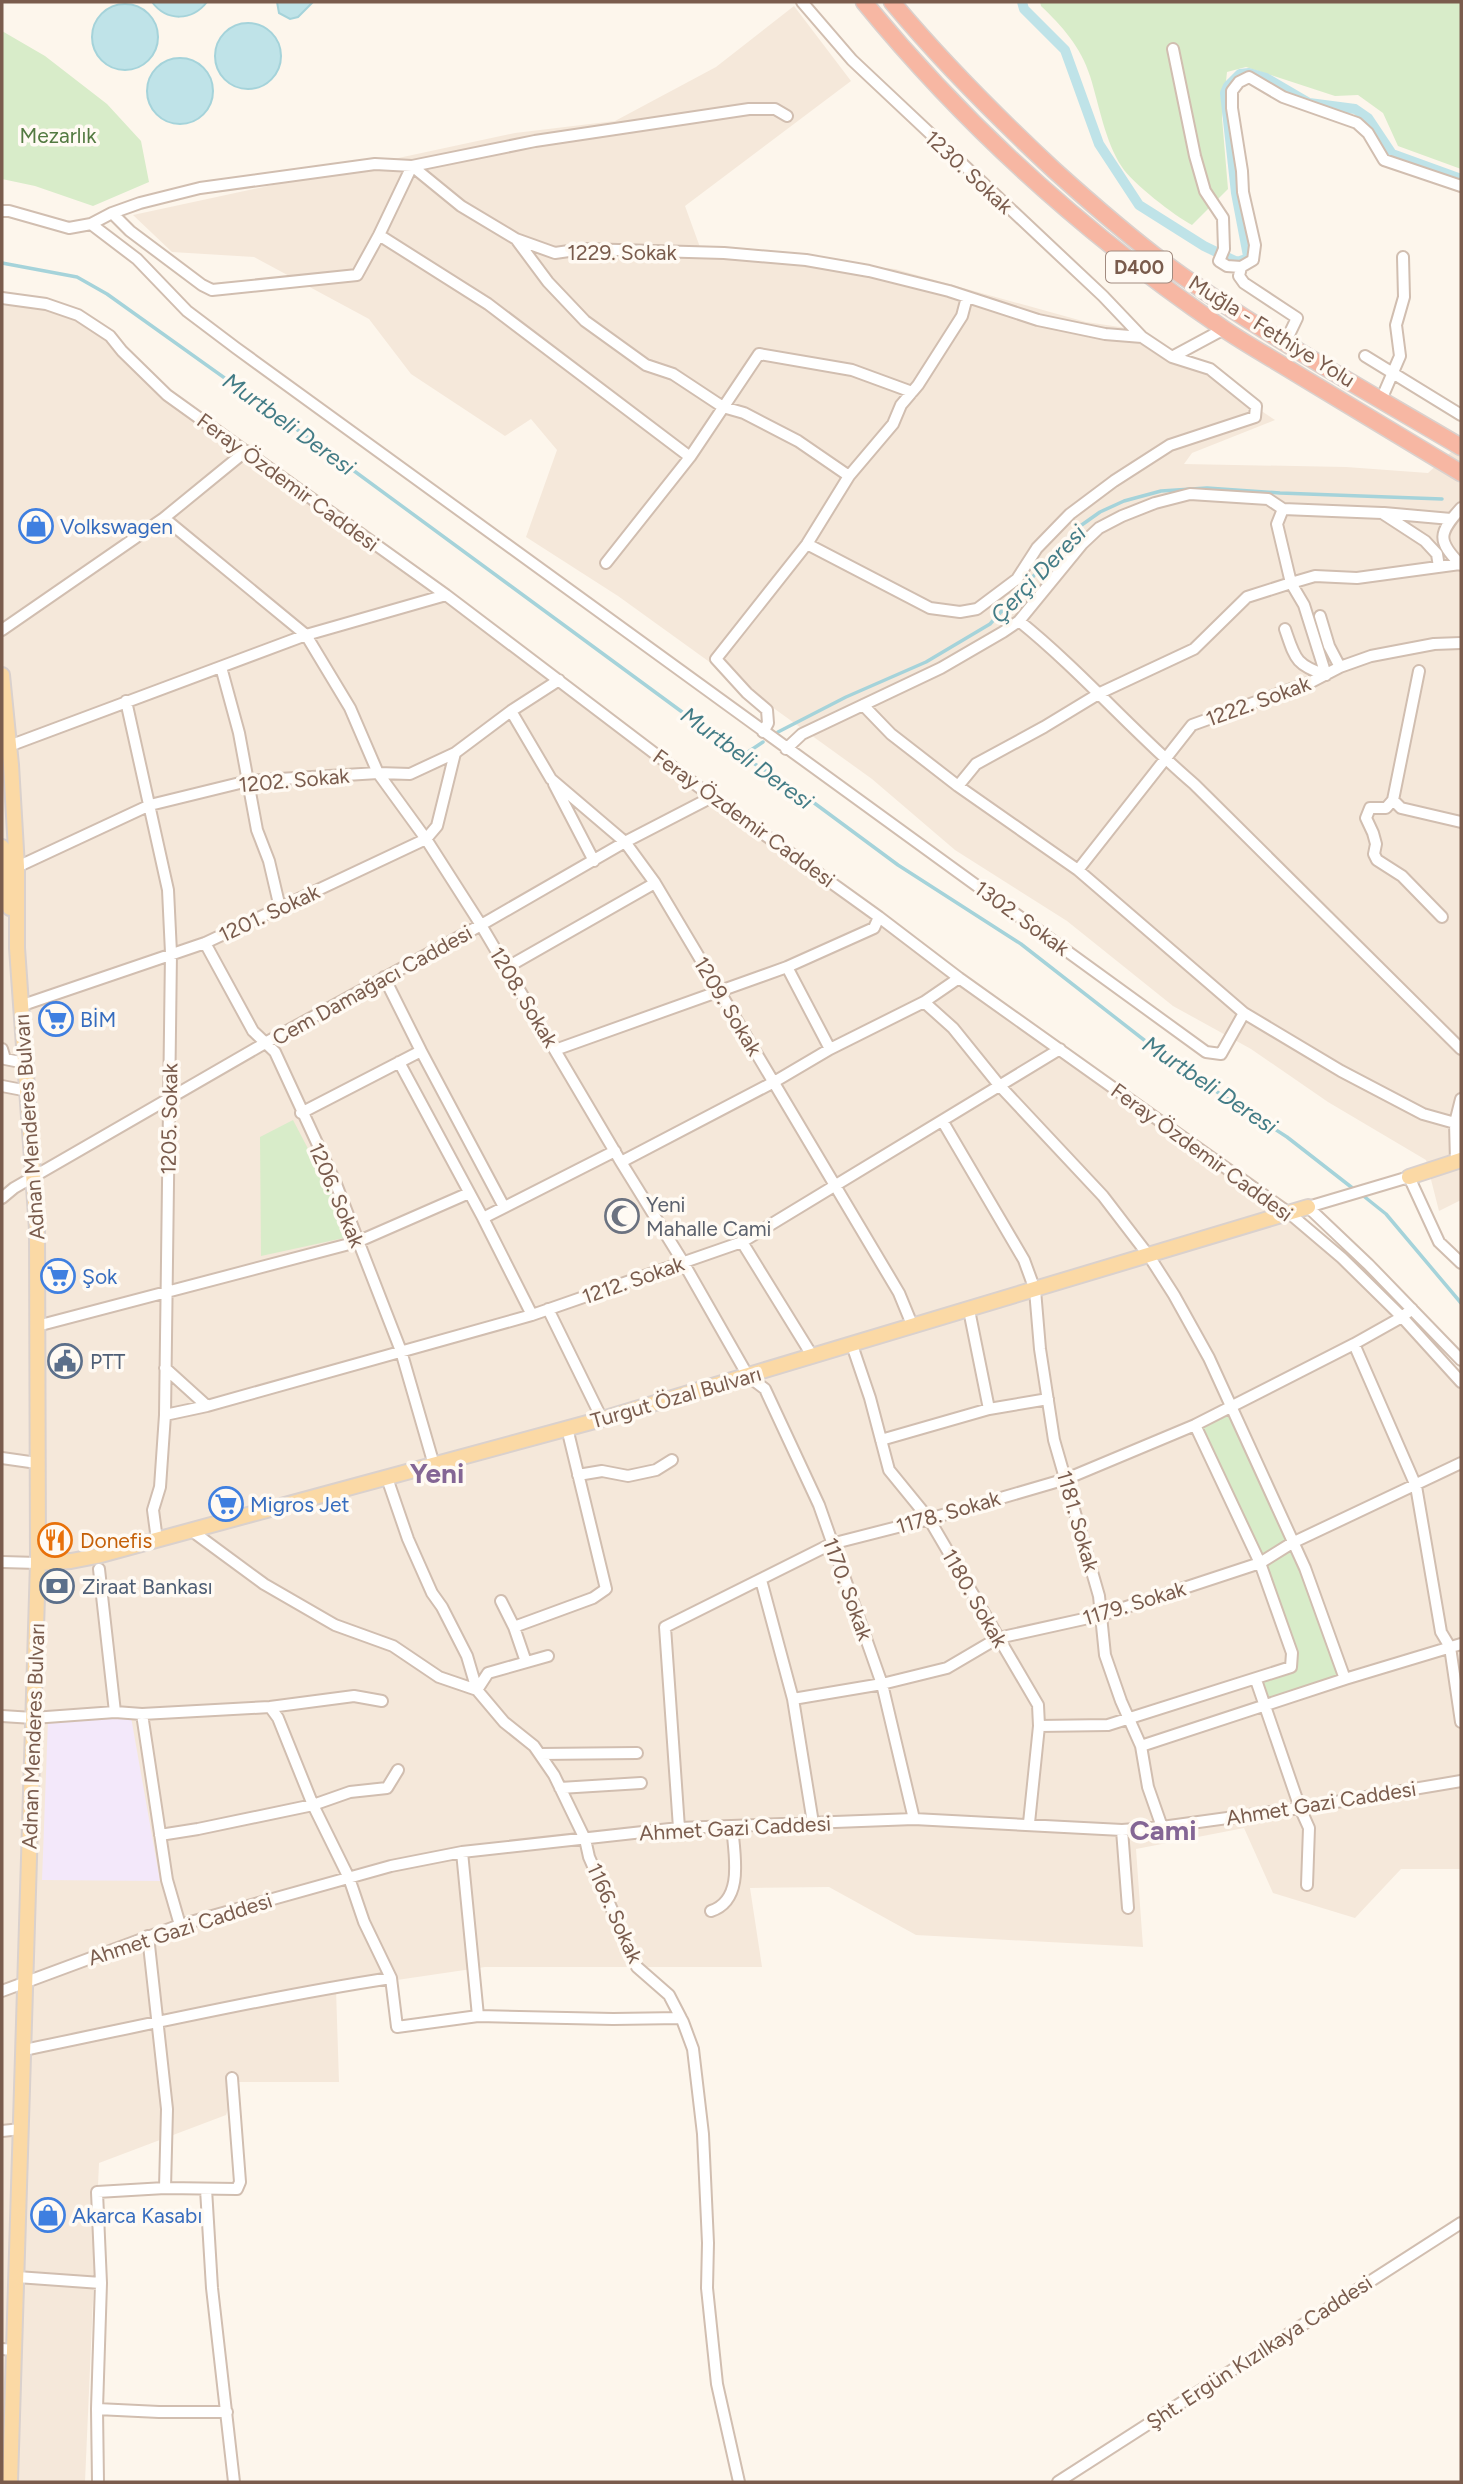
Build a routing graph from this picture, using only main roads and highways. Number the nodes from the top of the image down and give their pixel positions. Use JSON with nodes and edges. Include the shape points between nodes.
{"nodes":[{"id":1,"x":864,"y":2,"type":"edge"},
{"id":2,"x":892,"y":2,"type":"edge"},
{"id":3,"x":1461,"y":447,"type":"edge"},
{"id":4,"x":1461,"y":473,"type":"edge"},
{"id":5,"x":2,"y":675,"type":"edge"},
{"id":6,"x":5,"y":747,"type":"edge"},
{"id":7,"x":6,"y":767,"type":"edge"},
{"id":8,"x":2,"y":847,"type":"edge"},
{"id":9,"x":17,"y":948,"type":"junction"},
{"id":10,"x":1459,"y":1161,"type":"edge"},
{"id":11,"x":1409,"y":1177,"type":"road end"},
{"id":12,"x":1308,"y":1207,"type":"road end"},
{"id":13,"x":38,"y":1563,"type":"junction"},
{"id":14,"x":7,"y":2349,"type":"edge"},
{"id":15,"x":10,"y":2482,"type":"edge"}],
"edges":[{"from":1,"to":4,"type":"highway","name":"Muğla - Fethiye Yolu","number":"D400","via":[[998,146],[1163,286],[1224,329]]},
{"from":2,"to":3,"type":"highway","name":"Muğla - Fethiye Yolu","number":"D400","via":[[1004,123],[1104,215],[1180,275]]},
{"from":5,"to":6,"type":"main road","name":"Adnan Menderes Bulvarı"},
{"from":6,"to":7,"type":"main road","name":"Adnan Menderes Bulvarı"},
{"from":7,"to":9,"type":"main road","name":"Adnan Menderes Bulvarı","via":[[17,867]]},
{"from":8,"to":9,"type":"main road","name":"Adnan Menderes Bulvarı"},
{"from":9,"to":13,"type":"main road","name":"Adnan Menderes Bulvarı","via":[[34,1176]]},
{"from":10,"to":11,"type":"main road"},
{"from":12,"to":13,"type":"main road","name":"Turgut Özal Bulvarı","via":[[602,1419],[192,1531],[71,1561]]},
{"from":13,"to":14,"type":"main road","name":"Adnan Menderes Bulvarı","via":[[17,2277]]},
{"from":14,"to":15,"type":"main road","name":"Adnan Menderes Bulvarı"}]}
